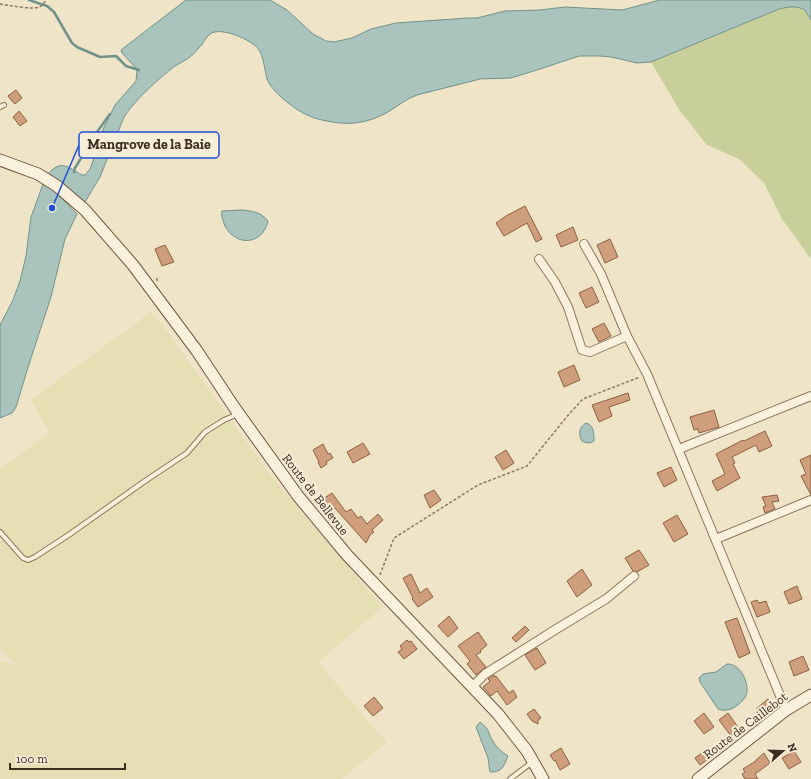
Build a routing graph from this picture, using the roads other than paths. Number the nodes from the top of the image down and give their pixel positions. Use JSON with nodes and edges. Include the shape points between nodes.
{"nodes":[{"id":1,"x":0,"y":160,"type":"edge"},
{"id":2,"x":584,"y":244,"type":"dead end"},
{"id":3,"x":539,"y":259,"type":"dead end"},
{"id":4,"x":627,"y":336,"type":"junction"},
{"id":5,"x":811,"y":396,"type":"edge"},
{"id":6,"x":239,"y":414,"type":"junction"},
{"id":7,"x":679,"y":449,"type":"junction"},
{"id":8,"x":811,"y":500,"type":"edge"},
{"id":9,"x":0,"y":532,"type":"edge"},
{"id":10,"x":716,"y":539,"type":"junction"},
{"id":11,"x":634,"y":576,"type":"dead end"},
{"id":12,"x":472,"y":687,"type":"junction"},
{"id":13,"x":811,"y":695,"type":"edge"},
{"id":14,"x":786,"y":710,"type":"junction"},
{"id":15,"x":533,"y":761,"type":"junction"},
{"id":16,"x":510,"y":779,"type":"edge"},
{"id":17,"x":543,"y":779,"type":"edge"},
{"id":18,"x":698,"y":779,"type":"edge"}],
"edges":[{"from":1,"to":6,"type":"main road","name":"Route de Bellevue","via":[[38,174],[57,186],[85,210],[133,265],[197,351]]},
{"from":2,"to":4,"type":"street"},
{"from":3,"to":4,"type":"street","via":[[568,307],[582,350],[590,352]]},
{"from":4,"to":7,"type":"street","via":[[647,374]]},
{"from":5,"to":7,"type":"street"},
{"from":6,"to":9,"type":"lane","via":[[213,427],[187,453],[35,557],[28,560],[22,558]]},
{"from":6,"to":12,"type":"main road","name":"Route de Bellevue","via":[[298,496],[346,555]]},
{"from":7,"to":10,"type":"street"},
{"from":8,"to":10,"type":"street"},
{"from":10,"to":14,"type":"street"},
{"from":11,"to":12,"type":"street","via":[[606,599],[485,674]]},
{"from":12,"to":15,"type":"main road","name":"Route de Bellevue","via":[[498,714]]},
{"from":13,"to":14,"type":"main road","name":"Route de Caillebot"},
{"from":14,"to":18,"type":"main road","name":"Route de Caillebot"},
{"from":15,"to":16,"type":"lane"},
{"from":15,"to":17,"type":"main road","name":"Route de Bellevue"}]}
